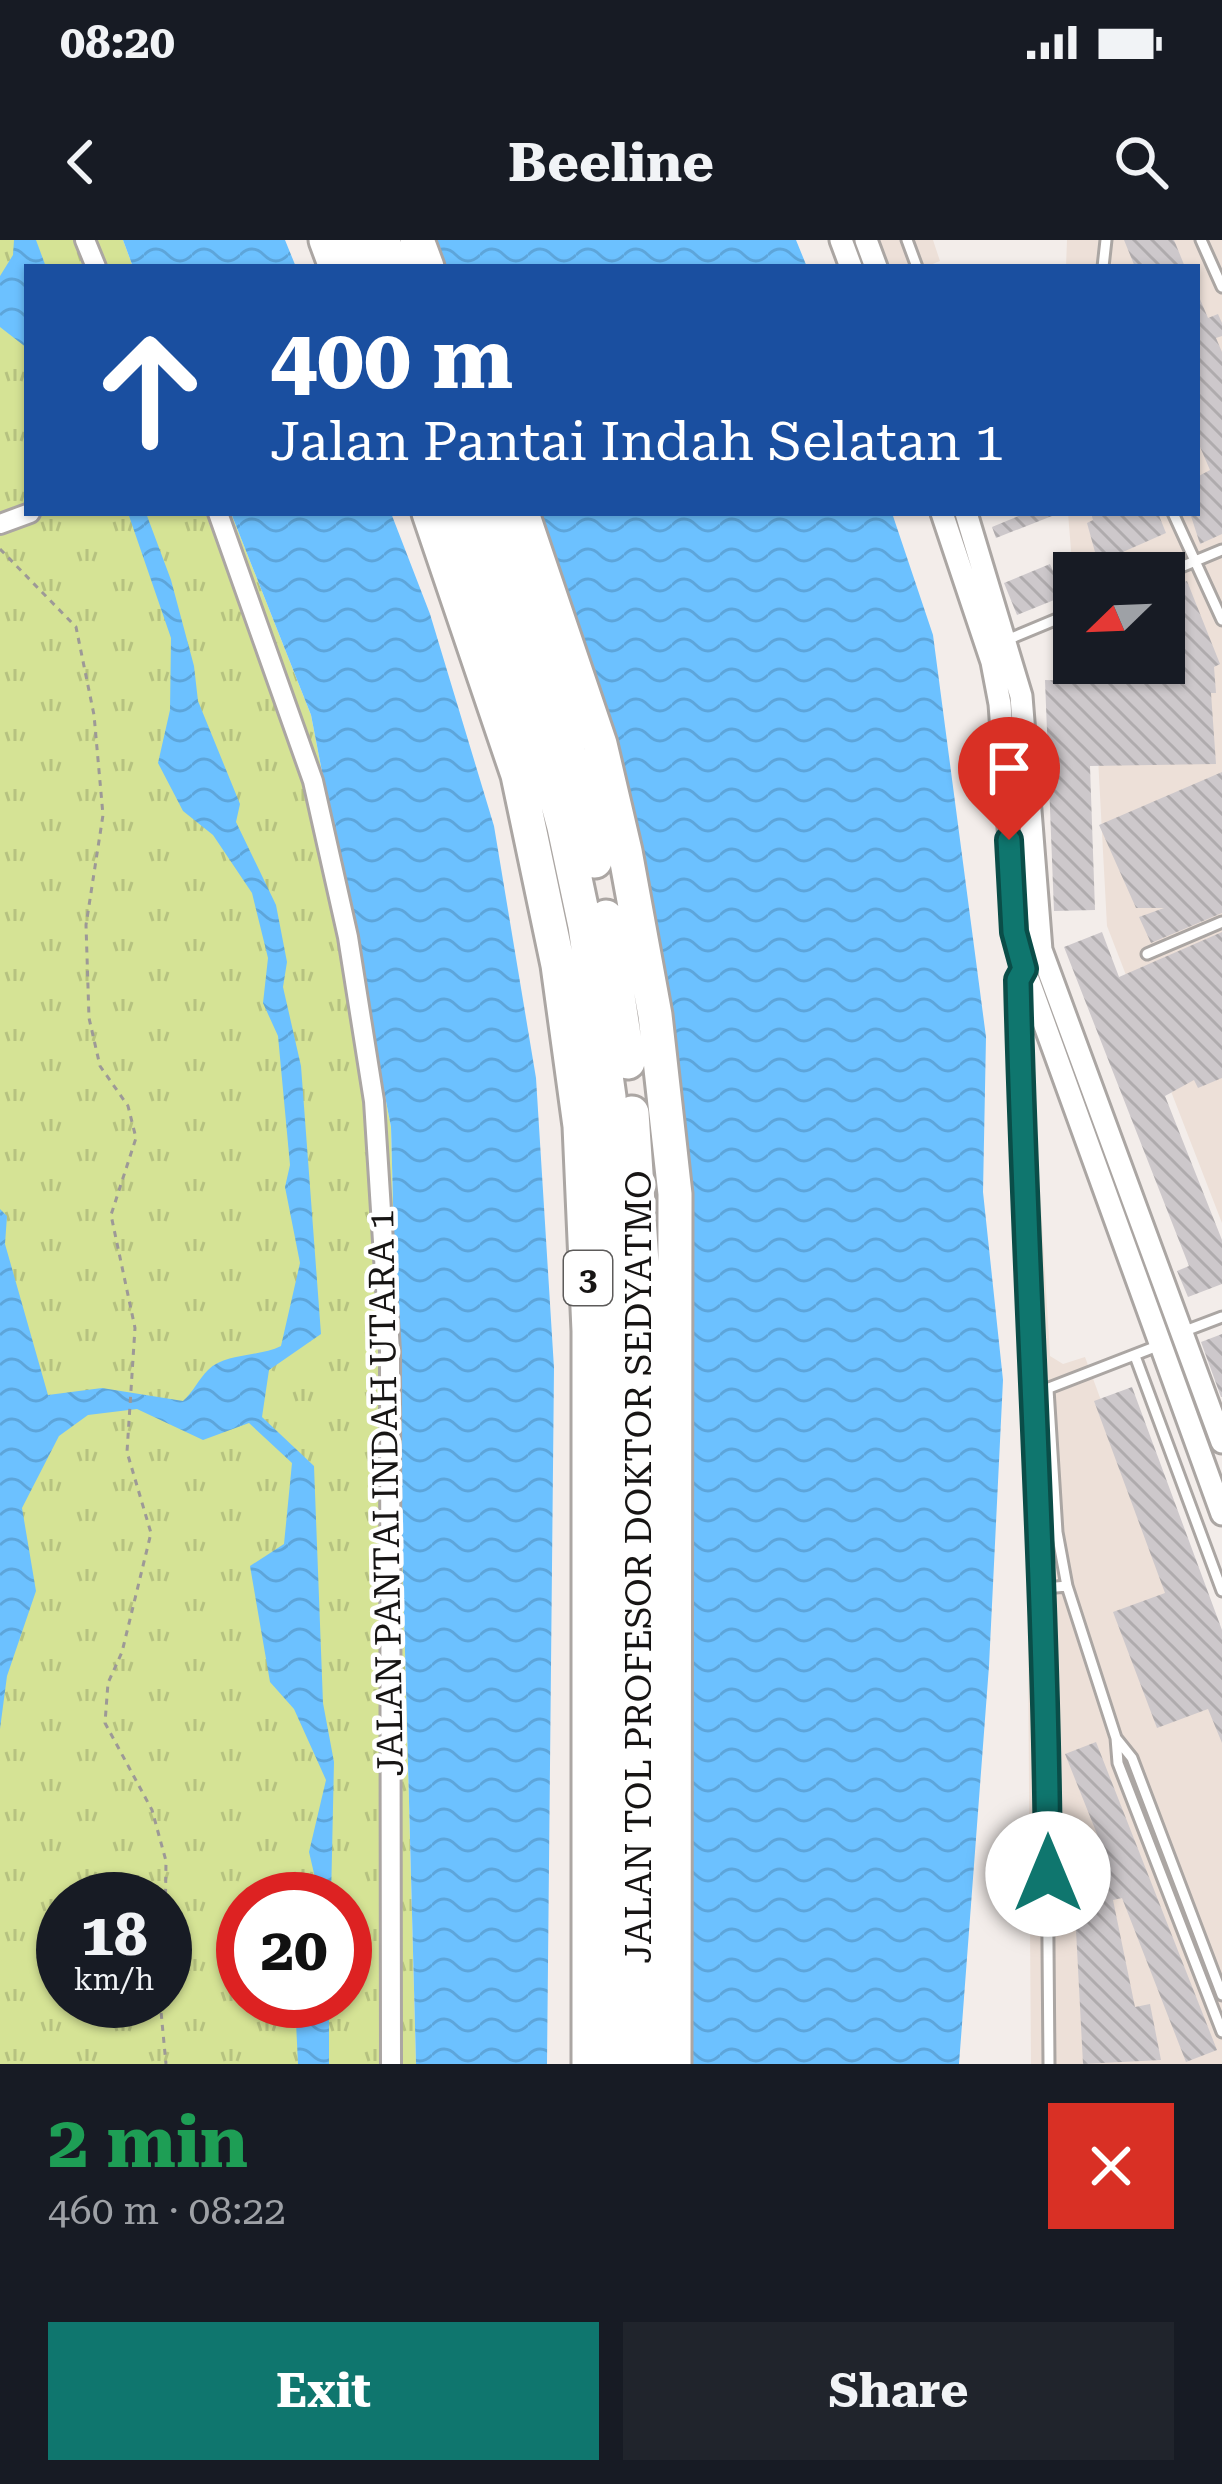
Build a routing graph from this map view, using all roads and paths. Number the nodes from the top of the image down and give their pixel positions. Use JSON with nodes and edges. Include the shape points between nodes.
{"nodes":[{"id":1,"x":1201,"y":240,"type":"edge"},
{"id":2,"x":1222,"y":287,"type":"edge"},
{"id":3,"x":219,"y":516,"type":"edge"},
{"id":4,"x":430,"y":516,"type":"edge"},
{"id":5,"x":462,"y":516,"type":"edge"},
{"id":6,"x":489,"y":516,"type":"edge"},
{"id":7,"x":523,"y":516,"type":"edge"},
{"id":8,"x":943,"y":516,"type":"edge"},
{"id":9,"x":967,"y":516,"type":"edge"},
{"id":10,"x":1174,"y":516,"type":"edge"},
{"id":11,"x":0,"y":549,"type":"edge"},
{"id":12,"x":1222,"y":550,"type":"edge"},
{"id":13,"x":1194,"y":562,"type":"junction"},
{"id":14,"x":1185,"y":566,"type":"edge"},
{"id":15,"x":1053,"y":620,"type":"edge"},
{"id":16,"x":1222,"y":620,"type":"edge"},
{"id":17,"x":997,"y":643,"type":"junction"},
{"id":18,"x":1222,"y":922,"type":"edge"},
{"id":19,"x":1147,"y":954,"type":"dead end"},
{"id":20,"x":1024,"y":969,"type":"junction"},
{"id":21,"x":1222,"y":1317,"type":"edge"},
{"id":22,"x":1182,"y":1332,"type":"junction"},
{"id":23,"x":1160,"y":1345,"type":"junction"},
{"id":24,"x":1135,"y":1356,"type":"junction"},
{"id":25,"x":1048,"y":1388,"type":"junction"},
{"id":26,"x":1036,"y":1393,"type":"junction"},
{"id":27,"x":1222,"y":1442,"type":"edge"},
{"id":28,"x":1222,"y":1514,"type":"edge"},
{"id":29,"x":1067,"y":1586,"type":"junction"},
{"id":30,"x":1045,"y":1588,"type":"junction"},
{"id":31,"x":1222,"y":1591,"type":"edge"},
{"id":32,"x":1116,"y":1738,"type":"junction"},
{"id":33,"x":166,"y":1872,"type":"edge"},
{"id":34,"x":1222,"y":1995,"type":"edge"},
{"id":35,"x":163,"y":2028,"type":"edge"},
{"id":36,"x":1222,"y":2032,"type":"edge"},
{"id":37,"x":166,"y":2064,"type":"edge"},
{"id":38,"x":391,"y":2064,"type":"edge"},
{"id":39,"x":589,"y":2064,"type":"edge"},
{"id":40,"x":616,"y":2064,"type":"edge"},
{"id":41,"x":642,"y":2064,"type":"edge"},
{"id":42,"x":674,"y":2064,"type":"edge"},
{"id":43,"x":1049,"y":2064,"type":"edge"}],
"edges":[{"from":1,"to":2,"type":"lane"},
{"from":3,"to":38,"type":"street","name":"JALAN PANTAI INDAH UTARA 1","via":[[313,781],[374,1101],[390,1351]]},
{"from":4,"to":39,"type":"highway","name":"JALAN TOL PROFESOR DOKTOR SEDYATMO","number":"3","via":[[518,775],[578,1108],[589,1330]]},
{"from":5,"to":40,"type":"highway","name":"JALAN TOL PROFESOR DOKTOR SEDYATMO","number":"3","via":[[564,827],[609,1097]]},
{"from":6,"to":41,"type":"highway","name":"JALAN TOL PROFESOR DOKTOR SEDYATMO","number":"3","via":[[584,811],[631,1088],[642,1263]]},
{"from":7,"to":42,"type":"highway","name":"JALAN TOL PROFESOR DOKTOR SEDYATMO","via":[[594,726],[625,851],[675,1194]]},
{"from":8,"to":17,"type":"street"},
{"from":9,"to":17,"type":"street"},
{"from":10,"to":13,"type":"lane"},
{"from":11,"to":33,"type":"path","via":[[76,627],[94,715],[103,815],[86,925],[89,1018],[94,1050],[128,1106],[136,1138],[112,1214],[129,1288],[130,1474],[151,1533],[108,1683],[105,1723],[140,1783]]},
{"from":12,"to":13,"type":"lane"},
{"from":13,"to":14,"type":"lane"},
{"from":13,"to":16,"type":"lane"},
{"from":15,"to":17,"type":"lane"},
{"from":17,"to":20,"type":"street","via":[[1014,932]]},
{"from":17,"to":22,"type":"street","via":[[1021,696],[1041,950]]},
{"from":18,"to":19,"type":"lane"},
{"from":20,"to":23,"type":"street"},
{"from":20,"to":26,"type":"lane","via":[[1018,980]]},
{"from":21,"to":22,"type":"lane"},
{"from":22,"to":23,"type":"lane"},
{"from":22,"to":27,"type":"street"},
{"from":23,"to":24,"type":"lane"},
{"from":23,"to":28,"type":"street"},
{"from":24,"to":25,"type":"lane"},
{"from":24,"to":31,"type":"lane"},
{"from":25,"to":26,"type":"lane"},
{"from":25,"to":29,"type":"lane"},
{"from":26,"to":30,"type":"lane"},
{"from":29,"to":30,"type":"lane"},
{"from":29,"to":32,"type":"lane"},
{"from":30,"to":43,"type":"lane"},
{"from":32,"to":34,"type":"lane","via":[[1132,1757]]},
{"from":32,"to":36,"type":"lane","via":[[1118,1763]]},
{"from":35,"to":37,"type":"path"}]}
